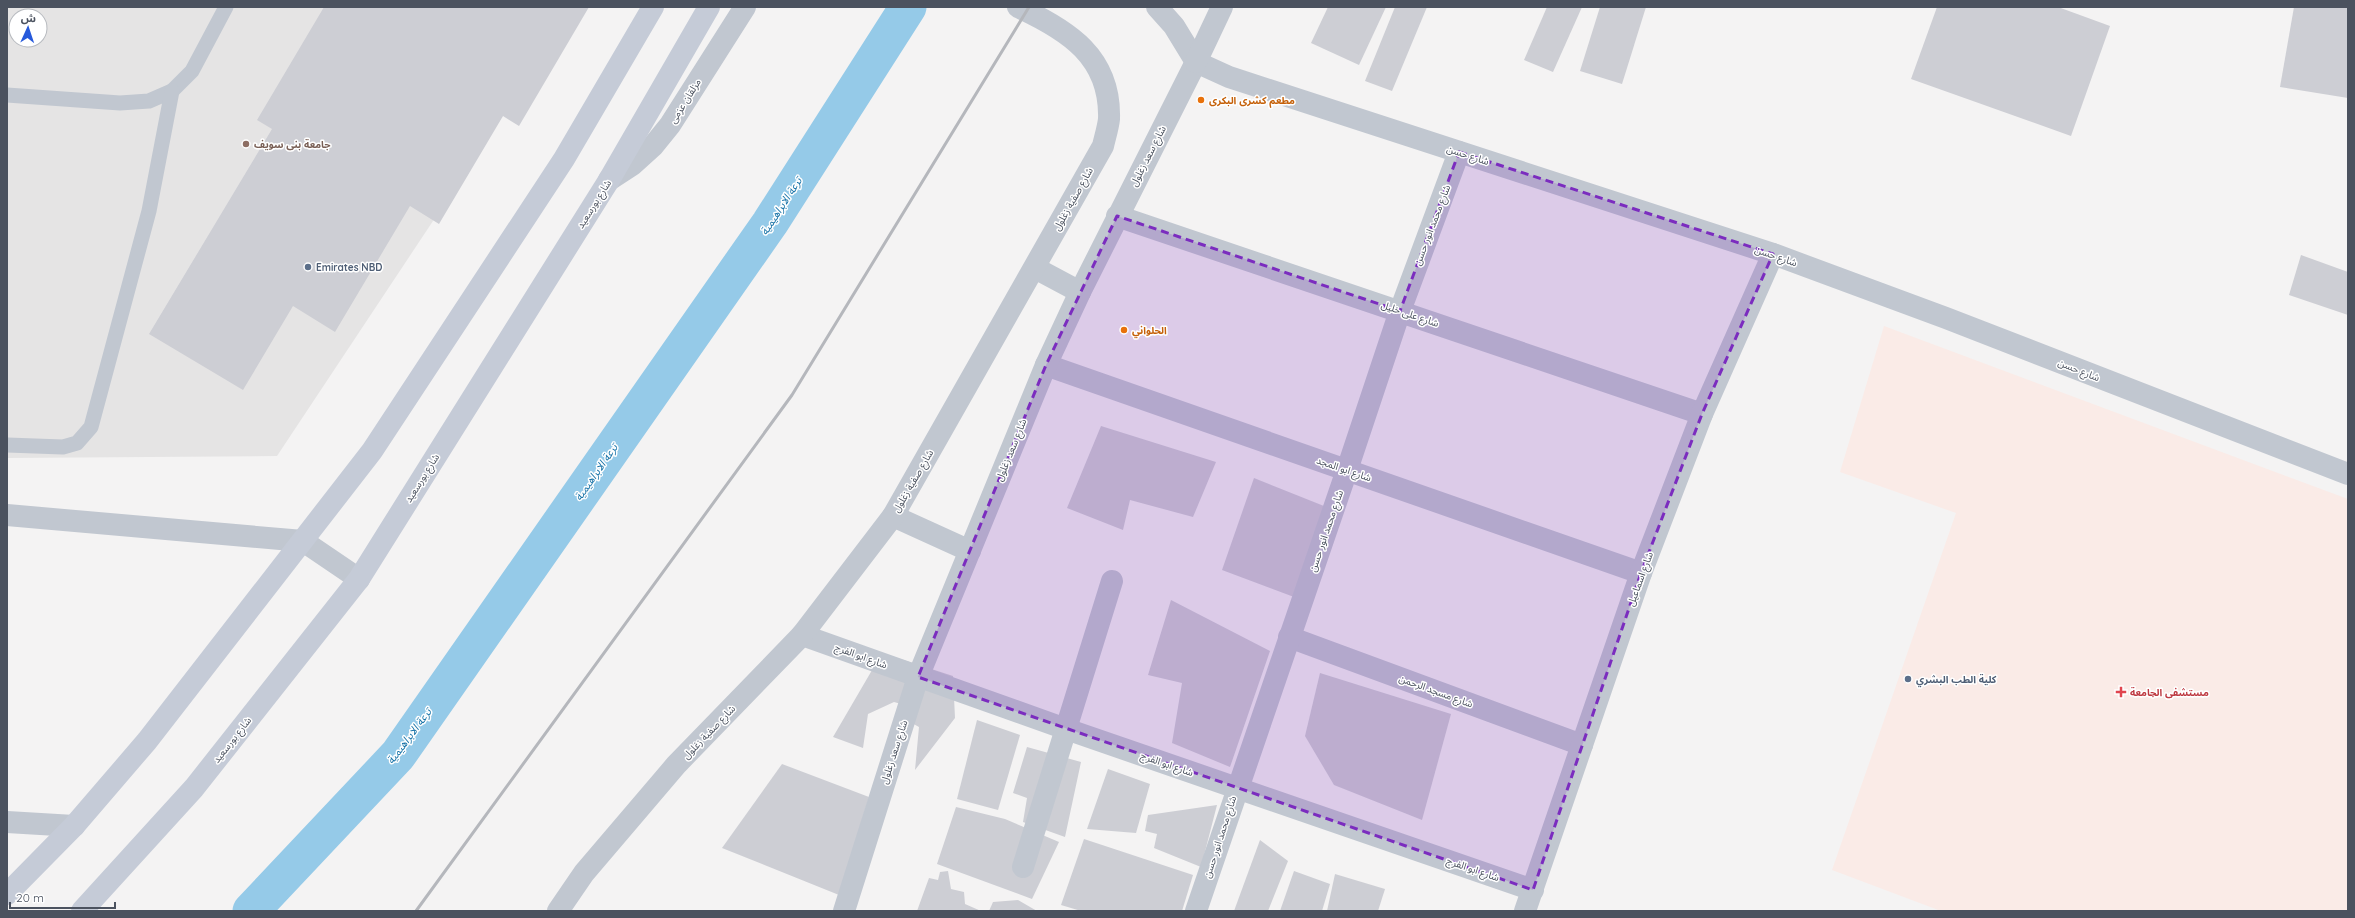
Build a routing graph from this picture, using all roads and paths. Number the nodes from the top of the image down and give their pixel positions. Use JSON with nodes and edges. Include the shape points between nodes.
{"nodes":[{"id":1,"x":226,"y":7,"type":"edge"},
{"id":2,"x":653,"y":7,"type":"edge"},
{"id":3,"x":709,"y":7,"type":"edge"},
{"id":4,"x":745,"y":7,"type":"edge"},
{"id":5,"x":1158,"y":7,"type":"edge"},
{"id":6,"x":1222,"y":7,"type":"edge"},
{"id":7,"x":1022,"y":9,"type":"edge"},
{"id":8,"x":1196,"y":62,"type":"junction"},
{"id":9,"x":172,"y":91,"type":"junction"},
{"id":10,"x":7,"y":95,"type":"edge"},
{"id":11,"x":1459,"y":152,"type":"junction"},
{"id":12,"x":609,"y":180,"type":"junction"},
{"id":13,"x":1117,"y":216,"type":"junction"},
{"id":14,"x":1773,"y":254,"type":"junction"},
{"id":15,"x":1035,"y":268,"type":"junction"},
{"id":16,"x":1080,"y":292,"type":"junction"},
{"id":17,"x":1400,"y":311,"type":"junction"},
{"id":18,"x":1046,"y":365,"type":"junction"},
{"id":19,"x":1702,"y":414,"type":"junction"},
{"id":20,"x":7,"y":445,"type":"edge"},
{"id":21,"x":1348,"y":470,"type":"junction"},
{"id":22,"x":2348,"y":474,"type":"edge"},
{"id":23,"x":7,"y":515,"type":"edge"},
{"id":24,"x":893,"y":516,"type":"junction"},
{"id":25,"x":303,"y":541,"type":"junction"},
{"id":26,"x":970,"y":551,"type":"junction"},
{"id":27,"x":1641,"y":573,"type":"junction"},
{"id":28,"x":358,"y":579,"type":"junction"},
{"id":29,"x":1112,"y":581,"type":"dead end"},
{"id":30,"x":802,"y":635,"type":"junction"},
{"id":31,"x":1289,"y":637,"type":"junction"},
{"id":32,"x":918,"y":677,"type":"junction"},
{"id":33,"x":1066,"y":730,"type":"junction"},
{"id":34,"x":1582,"y":745,"type":"junction"},
{"id":35,"x":1237,"y":787,"type":"junction"},
{"id":36,"x":7,"y":822,"type":"edge"},
{"id":37,"x":74,"y":826,"type":"junction"},
{"id":38,"x":1023,"y":867,"type":"dead end"},
{"id":39,"x":1533,"y":890,"type":"junction"},
{"id":40,"x":7,"y":894,"type":"edge"},
{"id":41,"x":82,"y":911,"type":"edge"},
{"id":42,"x":558,"y":911,"type":"edge"},
{"id":43,"x":844,"y":911,"type":"edge"},
{"id":44,"x":1196,"y":911,"type":"edge"},
{"id":45,"x":1525,"y":911,"type":"edge"}],
"edges":[{"from":1,"to":9,"type":"lane","via":[[192,71]]},
{"from":2,"to":25,"type":"main road","via":[[564,159],[404,405],[368,457]]},
{"from":3,"to":12,"type":"main road","name":"شارع بورسعيد"},
{"from":4,"to":12,"type":"street","name":"مزلقان عزمى","via":[[670,125],[638,160]]},
{"from":5,"to":8,"type":"street","via":[[1174,26]]},
{"from":6,"to":8,"type":"street","name":"شارع سعد زغلول"},
{"from":7,"to":15,"type":"street","name":"شارع صفية زغلول","via":[[1062,30],[1083,47],[1098,68],[1108,94],[1109,120],[1103,146]]},
{"from":8,"to":11,"type":"street","name":"شارع حسن","via":[[1229,77]]},
{"from":8,"to":13,"type":"street","name":"شارع سعد زغلول"},
{"from":9,"to":10,"type":"lane","via":[[148,101],[120,103]]},
{"from":9,"to":20,"type":"lane","via":[[149,211],[91,427],[77,443],[63,447]]},
{"from":11,"to":14,"type":"street","name":"شارع حسن"},
{"from":11,"to":17,"type":"street","name":"شارع محمد انور حسن"},
{"from":12,"to":28,"type":"main road","name":"شارع بورسعيد"},
{"from":13,"to":16,"type":"street","name":"شارع سعد زغلول"},
{"from":13,"to":17,"type":"street","name":"شارع على خليل"},
{"from":14,"to":19,"type":"street","name":"شارع اسماعيل"},
{"from":14,"to":22,"type":"street","name":"شارع حسن","via":[[1946,318]]},
{"from":15,"to":16,"type":"street"},
{"from":15,"to":24,"type":"street","name":"شارع صفية زغلول"},
{"from":16,"to":18,"type":"street","name":"شارع سعد زغلول"},
{"from":17,"to":19,"type":"street","name":"شارع على خليل"},
{"from":17,"to":21,"type":"street","name":"شارع محمد انور حسن"},
{"from":18,"to":21,"type":"street","name":"شارع ابو المجد"},
{"from":18,"to":26,"type":"street","name":"شارع سعد زغلول"},
{"from":19,"to":27,"type":"street","name":"شارع اسماعيل"},
{"from":21,"to":27,"type":"street","name":"شارع ابو المجد"},
{"from":21,"to":31,"type":"street","name":"شارع محمد انور حسن"},
{"from":23,"to":25,"type":"street"},
{"from":24,"to":26,"type":"street"},
{"from":24,"to":30,"type":"street","name":"شارع صفية زغلول"},
{"from":25,"to":28,"type":"street"},
{"from":25,"to":37,"type":"main road","via":[[147,741]]},
{"from":26,"to":32,"type":"street","name":"شارع سعد زغلول"},
{"from":27,"to":34,"type":"street","name":"شارع اسماعيل"},
{"from":28,"to":41,"type":"main road","name":"شارع بورسعيد","via":[[194,788]]},
{"from":29,"to":33,"type":"street"},
{"from":30,"to":32,"type":"street","name":"شارع ابو الفرج"},
{"from":30,"to":42,"type":"street","name":"شارع صفية زغلول","via":[[676,765],[584,873]]},
{"from":31,"to":34,"type":"street","name":"شارع مسجد الرحمن"},
{"from":31,"to":35,"type":"street","name":"شارع محمد انور حسن"},
{"from":32,"to":33,"type":"street","name":"شارع ابو الفرج"},
{"from":32,"to":43,"type":"street","name":"شارع سعد زغلول"},
{"from":33,"to":35,"type":"street","name":"شارع ابو الفرج"},
{"from":33,"to":38,"type":"street"},
{"from":34,"to":39,"type":"street","name":"شارع اسماعيل"},
{"from":35,"to":39,"type":"street","name":"شارع ابو الفرج"},
{"from":35,"to":44,"type":"street","name":"شارع محمد انور حسن"},
{"from":36,"to":37,"type":"street"},
{"from":37,"to":40,"type":"main road"},
{"from":39,"to":45,"type":"street","name":"شارع اسماعيل"}]}
